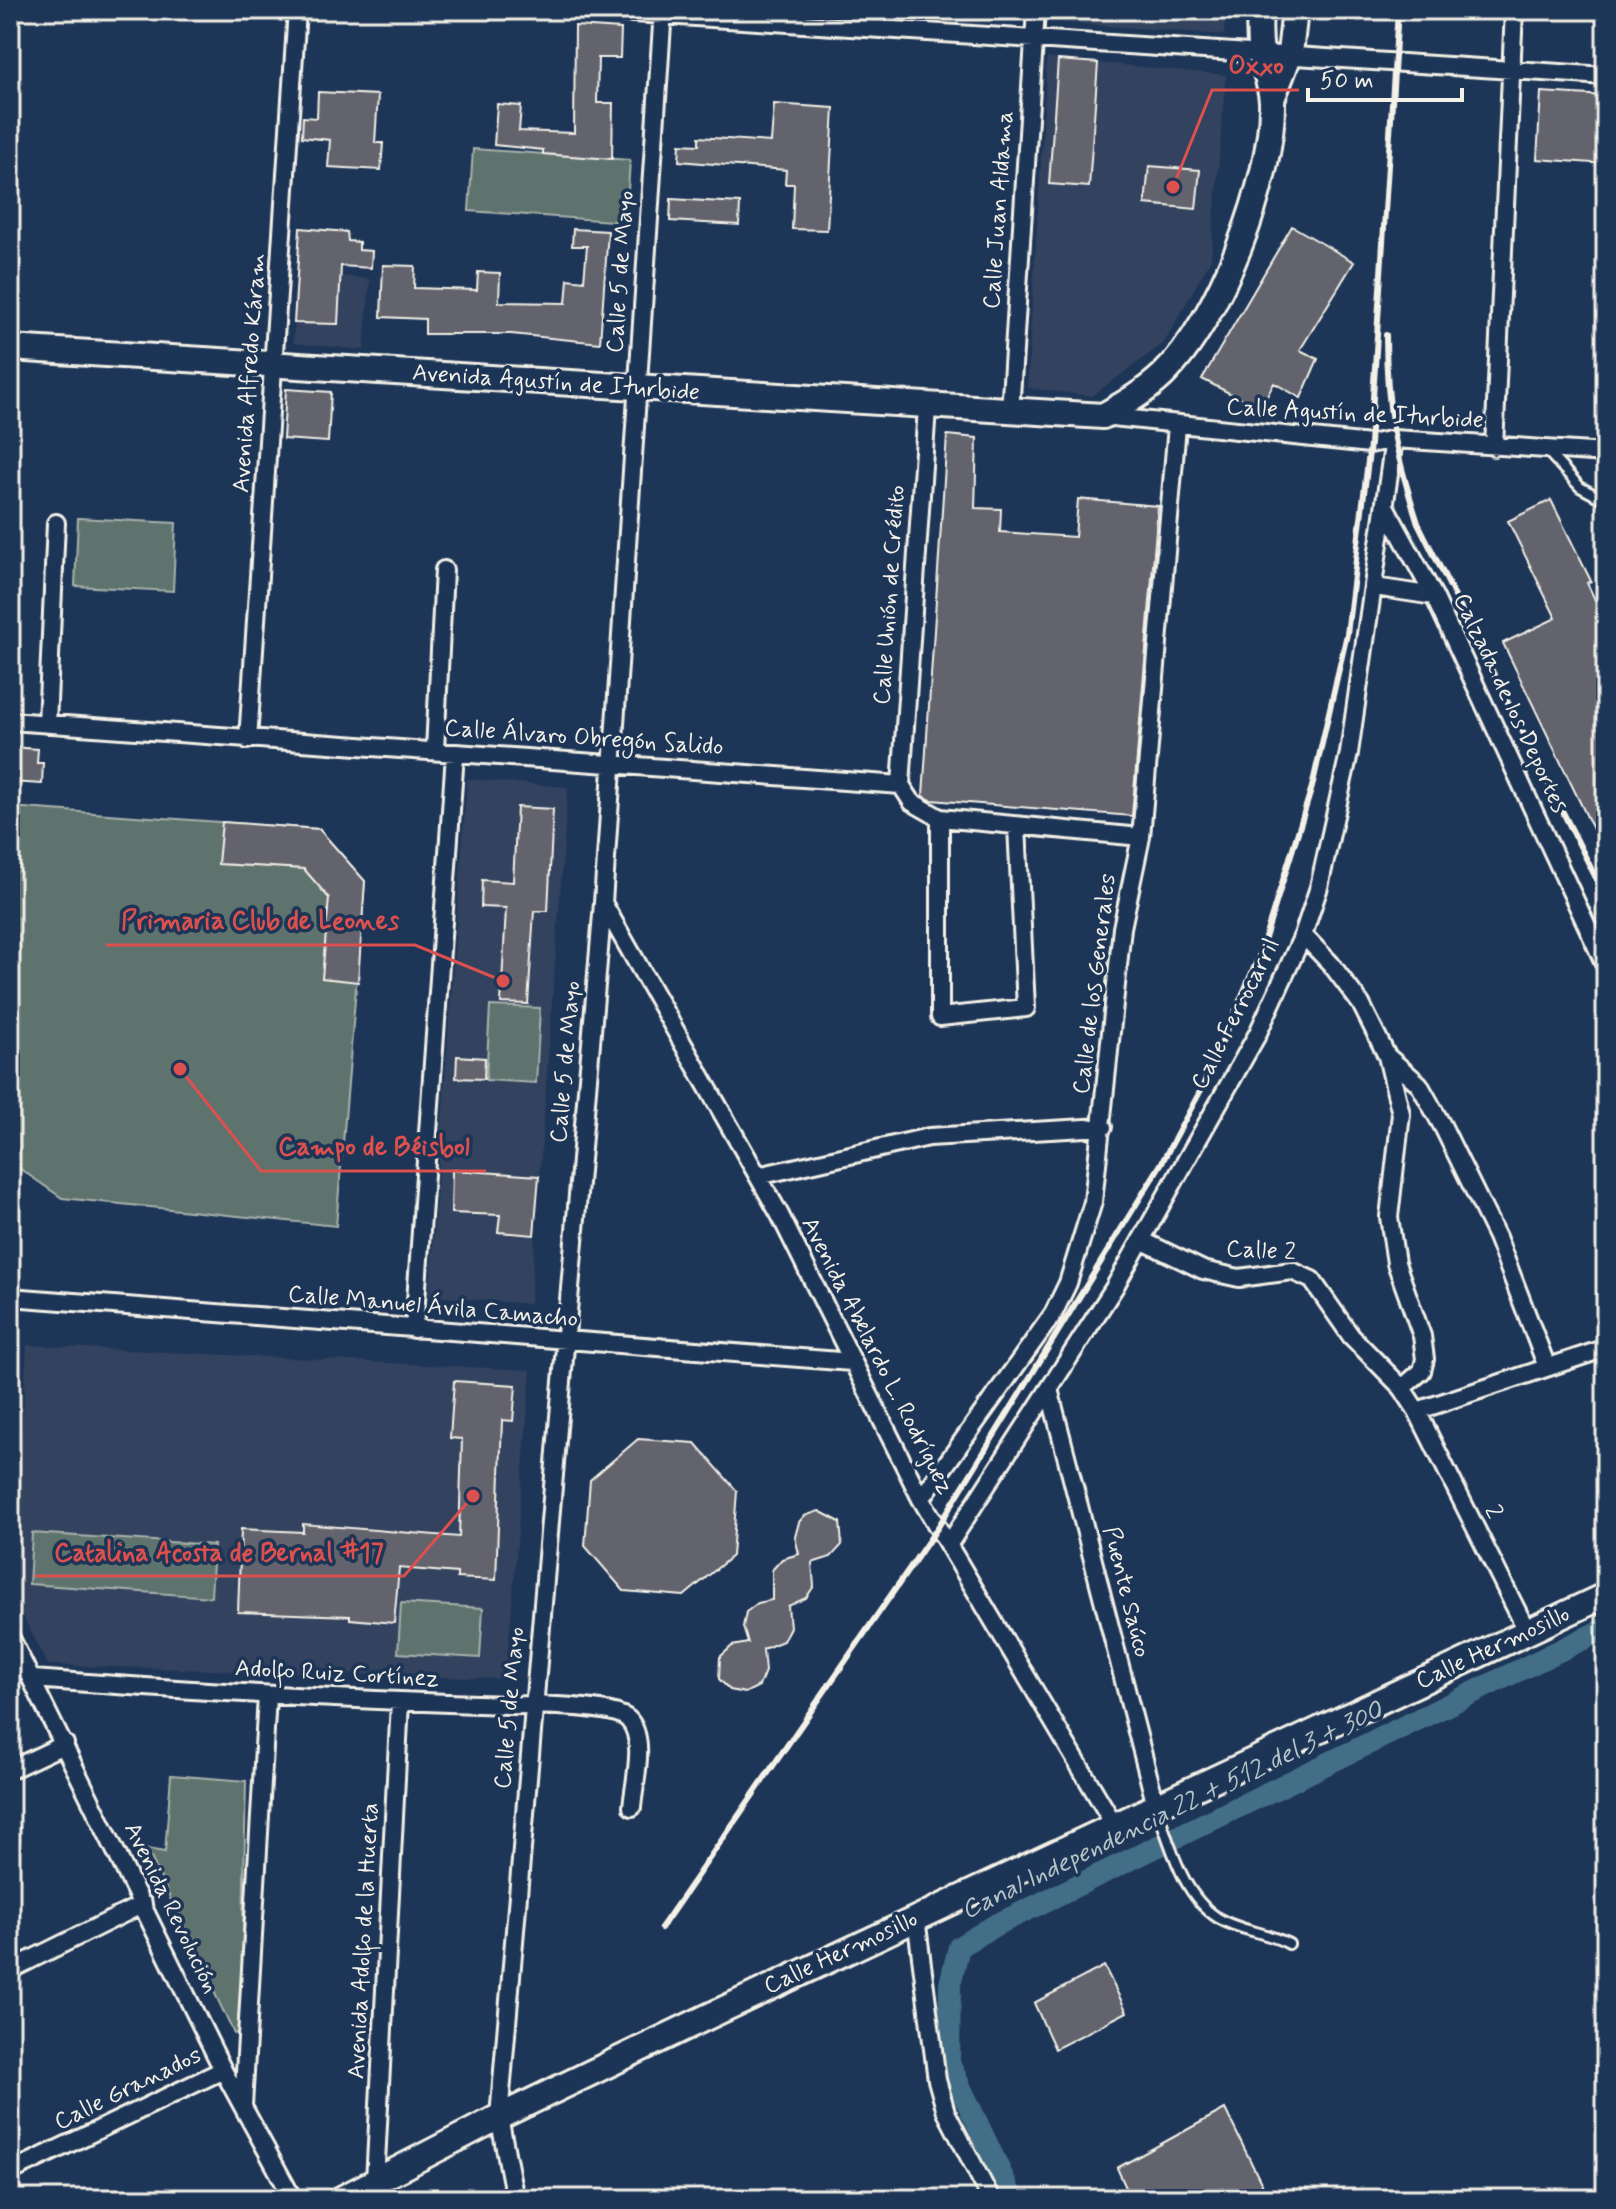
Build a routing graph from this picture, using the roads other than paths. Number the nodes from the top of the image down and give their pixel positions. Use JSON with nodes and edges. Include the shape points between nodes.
{"nodes":[{"id":1,"x":297,"y":10,"type":"edge"},
{"id":2,"x":586,"y":10,"type":"edge"},
{"id":3,"x":1036,"y":10,"type":"edge"},
{"id":4,"x":1260,"y":10,"type":"edge"},
{"id":5,"x":1295,"y":10,"type":"edge"},
{"id":6,"x":1514,"y":10,"type":"edge"},
{"id":7,"x":663,"y":13,"type":"edge"},
{"id":8,"x":1034,"y":39,"type":"junction"},
{"id":9,"x":1261,"y":51,"type":"junction"},
{"id":10,"x":1290,"y":53,"type":"junction"},
{"id":11,"x":1510,"y":69,"type":"junction"},
{"id":12,"x":1606,"y":76,"type":"edge"},
{"id":13,"x":1272,"y":99,"type":"junction"},
{"id":14,"x":10,"y":348,"type":"edge"},
{"id":15,"x":275,"y":365,"type":"junction"},
{"id":16,"x":637,"y":388,"type":"junction"},
{"id":17,"x":927,"y":408,"type":"junction"},
{"id":18,"x":1010,"y":412,"type":"junction"},
{"id":19,"x":1103,"y":416,"type":"junction"},
{"id":20,"x":1177,"y":426,"type":"junction"},
{"id":21,"x":1394,"y":439,"type":"junction"},
{"id":22,"x":1494,"y":447,"type":"junction"},
{"id":23,"x":1545,"y":450,"type":"junction"},
{"id":24,"x":1606,"y":453,"type":"edge"},
{"id":25,"x":1606,"y":501,"type":"edge"},
{"id":26,"x":1385,"y":506,"type":"junction"},
{"id":27,"x":56,"y":523,"type":"dead end"},
{"id":28,"x":444,"y":570,"type":"dead end"},
{"id":29,"x":1375,"y":587,"type":"junction"},
{"id":30,"x":1434,"y":596,"type":"junction"},
{"id":31,"x":10,"y":721,"type":"edge"},
{"id":32,"x":47,"y":724,"type":"junction"},
{"id":33,"x":248,"y":740,"type":"junction"},
{"id":34,"x":435,"y":750,"type":"junction"},
{"id":35,"x":455,"y":754,"type":"junction"},
{"id":36,"x":611,"y":765,"type":"junction"},
{"id":37,"x":901,"y":785,"type":"junction"},
{"id":38,"x":940,"y":818,"type":"junction"},
{"id":39,"x":1017,"y":826,"type":"junction"},
{"id":40,"x":1141,"y":837,"type":"junction"},
{"id":41,"x":603,"y":903,"type":"junction"},
{"id":42,"x":1303,"y":935,"type":"junction"},
{"id":43,"x":1606,"y":967,"type":"edge"},
{"id":44,"x":1387,"y":1056,"type":"junction"},
{"id":45,"x":1103,"y":1127,"type":"junction"},
{"id":46,"x":758,"y":1176,"type":"junction"},
{"id":47,"x":1141,"y":1240,"type":"junction"},
{"id":48,"x":10,"y":1297,"type":"edge"},
{"id":49,"x":414,"y":1329,"type":"junction"},
{"id":50,"x":567,"y":1343,"type":"junction"},
{"id":51,"x":1606,"y":1348,"type":"edge"},
{"id":52,"x":852,"y":1362,"type":"junction"},
{"id":53,"x":1547,"y":1367,"type":"junction"},
{"id":54,"x":1402,"y":1388,"type":"junction"},
{"id":55,"x":1049,"y":1389,"type":"junction"},
{"id":56,"x":1417,"y":1411,"type":"junction"},
{"id":57,"x":921,"y":1499,"type":"junction"},
{"id":58,"x":949,"y":1544,"type":"junction"},
{"id":59,"x":1606,"y":1595,"type":"edge"},
{"id":60,"x":1528,"y":1633,"type":"junction"},
{"id":61,"x":10,"y":1636,"type":"edge"},
{"id":62,"x":33,"y":1679,"type":"junction"},
{"id":63,"x":267,"y":1696,"type":"junction"},
{"id":64,"x":400,"y":1702,"type":"junction"},
{"id":65,"x":535,"y":1706,"type":"junction"},
{"id":66,"x":65,"y":1744,"type":"junction"},
{"id":67,"x":10,"y":1770,"type":"edge"},
{"id":68,"x":632,"y":1807,"type":"dead end"},
{"id":69,"x":1156,"y":1807,"type":"junction"},
{"id":70,"x":1115,"y":1826,"type":"junction"},
{"id":71,"x":143,"y":1904,"type":"junction"},
{"id":72,"x":916,"y":1918,"type":"junction"},
{"id":73,"x":1289,"y":1944,"type":"dead end"},
{"id":74,"x":10,"y":1970,"type":"edge"},
{"id":75,"x":223,"y":2070,"type":"junction"},
{"id":76,"x":243,"y":2107,"type":"junction"},
{"id":77,"x":499,"y":2117,"type":"junction"},
{"id":78,"x":10,"y":2172,"type":"edge"},
{"id":79,"x":375,"y":2182,"type":"junction"},
{"id":80,"x":293,"y":2199,"type":"edge"},
{"id":81,"x":341,"y":2199,"type":"edge"},
{"id":82,"x":515,"y":2199,"type":"edge"},
{"id":83,"x":991,"y":2199,"type":"edge"}],
"edges":[{"from":1,"to":15,"type":"street","name":"Avenida Alfredo Káram"},
{"from":2,"to":7,"type":"street"},
{"from":3,"to":8,"type":"street","name":"Calle Juan Aldama"},
{"from":4,"to":9,"type":"street"},
{"from":5,"to":10,"type":"street"},
{"from":6,"to":11,"type":"street"},
{"from":7,"to":8,"type":"street"},
{"from":7,"to":16,"type":"street","name":"Calle 5 de Mayo"},
{"from":8,"to":9,"type":"street"},
{"from":8,"to":18,"type":"street","name":"Calle Juan Aldama"},
{"from":9,"to":10,"type":"street"},
{"from":9,"to":13,"type":"street"},
{"from":10,"to":11,"type":"street"},
{"from":10,"to":13,"type":"street"},
{"from":11,"to":12,"type":"street"},
{"from":11,"to":22,"type":"street"},
{"from":13,"to":19,"type":"street","via":[[1255,196],[1233,262],[1206,316],[1164,374]]},
{"from":14,"to":15,"type":"street","name":"Avenida Agustín de Iturbide"},
{"from":15,"to":16,"type":"street","name":"Avenida Agustín de Iturbide"},
{"from":15,"to":33,"type":"street","name":"Avenida Alfredo Káram"},
{"from":16,"to":17,"type":"street","name":"Avenida Agustín de Iturbide"},
{"from":16,"to":36,"type":"street","name":"Calle 5 de Mayo"},
{"from":17,"to":18,"type":"street","name":"Avenida Agustín de Iturbide"},
{"from":17,"to":37,"type":"street","name":"Calle Unión de Crédito"},
{"from":18,"to":19,"type":"street","name":"Avenida Agustín de Iturbide"},
{"from":19,"to":20,"type":"street","name":"Calle Agustín de Iturbide"},
{"from":20,"to":21,"type":"street","name":"Calle Agustín de Iturbide","via":[[1370,444]]},
{"from":20,"to":40,"type":"street","name":"Calle de los Generales"},
{"from":21,"to":22,"type":"street","name":"Calle Agustín de Iturbide"},
{"from":21,"to":26,"type":"street","name":"Calle Ferrocarril"},
{"from":22,"to":23,"type":"street","name":"Calle Agustín de Iturbide"},
{"from":23,"to":24,"type":"street","name":"Calle Agustín de Iturbide"},
{"from":23,"to":25,"type":"lane","via":[[1580,487]]},
{"from":26,"to":29,"type":"street","name":"Calle Ferrocarril"},
{"from":26,"to":30,"type":"street","name":"Calzada de los Deportes"},
{"from":27,"to":32,"type":"street"},
{"from":28,"to":34,"type":"street"},
{"from":29,"to":30,"type":"street"},
{"from":29,"to":42,"type":"street","name":"Calle Ferrocarril","via":[[1349,753]]},
{"from":30,"to":43,"type":"street","name":"Calzada de los Deportes"},
{"from":31,"to":32,"type":"street","name":"Calle Álvaro Obregón Salido"},
{"from":32,"to":33,"type":"street","name":"Calle Álvaro Obregón Salido"},
{"from":33,"to":34,"type":"street","name":"Calle Álvaro Obregón Salido"},
{"from":34,"to":35,"type":"street","name":"Calle Álvaro Obregón Salido"},
{"from":35,"to":36,"type":"street","name":"Calle Álvaro Obregón Salido"},
{"from":35,"to":49,"type":"street"},
{"from":36,"to":37,"type":"street","name":"Calle Álvaro Obregón Salido"},
{"from":36,"to":41,"type":"street","name":"Calle 5 de Mayo"},
{"from":37,"to":38,"type":"street","via":[[912,802]]},
{"from":38,"to":39,"type":"street"},
{"from":38,"to":39,"type":"street","via":[[940,1017],[1026,1008]]},
{"from":39,"to":40,"type":"street"},
{"from":40,"to":45,"type":"street","name":"Calle de los Generales","via":[[1122,928]]},
{"from":41,"to":46,"type":"street","name":"Avenida Abelardo L. Rodríguez"},
{"from":41,"to":50,"type":"street","name":"Calle 5 de Mayo"},
{"from":42,"to":44,"type":"street","via":[[1361,1004]]},
{"from":42,"to":47,"type":"street","name":"Calle Ferrocarril","via":[[1257,1035]]},
{"from":44,"to":53,"type":"street","via":[[1419,1084],[1443,1127],[1497,1237]]},
{"from":44,"to":54,"type":"street","via":[[1401,1114],[1389,1217],[1396,1263],[1425,1359],[1422,1371]]},
{"from":45,"to":46,"type":"street","via":[[929,1137]]},
{"from":45,"to":57,"type":"street","name":"Calle de los Generales","via":[[1093,1202],[1053,1314]]},
{"from":46,"to":52,"type":"street","name":"Avenida Abelardo L. Rodríguez"},
{"from":47,"to":54,"type":"street","name":"Calle 2","via":[[1203,1270],[1239,1278],[1292,1271],[1312,1280],[1351,1336]]},
{"from":47,"to":55,"type":"street","name":"Calle Ferrocarril"},
{"from":48,"to":49,"type":"street","name":"Calle Manuel Ávila Camacho"},
{"from":49,"to":50,"type":"street","name":"Calle Manuel Ávila Camacho"},
{"from":50,"to":52,"type":"street","name":"Calle Manuel Ávila Camacho"},
{"from":50,"to":65,"type":"street","name":"Calle 5 de Mayo"},
{"from":51,"to":53,"type":"street"},
{"from":52,"to":57,"type":"street","name":"Avenida Abelardo L. Rodríguez"},
{"from":53,"to":56,"type":"street"},
{"from":54,"to":56,"type":"street","name":"Calle 2"},
{"from":55,"to":58,"type":"street","name":"Calle Ferrocarril"},
{"from":55,"to":69,"type":"street","name":"Puente Saúco"},
{"from":56,"to":60,"type":"street","name":"2"},
{"from":57,"to":58,"type":"street","name":"Avenida Abelardo L. Rodríguez"},
{"from":58,"to":70,"type":"street","name":"Avenida Abelardo L. Rodríguez"},
{"from":59,"to":60,"type":"street","name":"Calle Hermosillo"},
{"from":60,"to":69,"type":"street","name":"Calle Hermosillo"},
{"from":61,"to":62,"type":"street","name":"Avenida Revolución"},
{"from":62,"to":63,"type":"street","name":"Adolfo Ruiz Cortínez"},
{"from":62,"to":66,"type":"street","name":"Avenida Revolución"},
{"from":63,"to":64,"type":"street","name":"Adolfo Ruiz Cortínez"},
{"from":63,"to":76,"type":"street"},
{"from":64,"to":65,"type":"street","name":"Adolfo Ruiz Cortínez"},
{"from":64,"to":79,"type":"street","name":"Avenida Adolfo de la Huerta"},
{"from":65,"to":68,"type":"street","name":"Adolfo Ruiz Cortínez","via":[[625,1716],[638,1739]]},
{"from":65,"to":77,"type":"street","name":"Calle 5 de Mayo"},
{"from":66,"to":67,"type":"street"},
{"from":66,"to":71,"type":"street","name":"Avenida Revolución"},
{"from":69,"to":70,"type":"street","name":"Calle Hermosillo"},
{"from":69,"to":73,"type":"lane","via":[[1184,1879],[1200,1902],[1219,1918]]},
{"from":70,"to":72,"type":"street","name":"Calle Hermosillo"},
{"from":71,"to":74,"type":"street"},
{"from":71,"to":75,"type":"street","name":"Avenida Revolución"},
{"from":72,"to":77,"type":"street","name":"Calle Hermosillo"},
{"from":72,"to":83,"type":"street","via":[[937,2080],[946,2112]]},
{"from":75,"to":76,"type":"street","name":"Avenida Revolución"},
{"from":75,"to":78,"type":"street","name":"Calle Granados"},
{"from":76,"to":80,"type":"street","name":"Avenida Revolución"},
{"from":77,"to":79,"type":"street","name":"Calle Hermosillo"},
{"from":77,"to":82,"type":"street","name":"Calle 5 de Mayo"},
{"from":79,"to":81,"type":"street","name":"Calle Hermosillo"}]}
